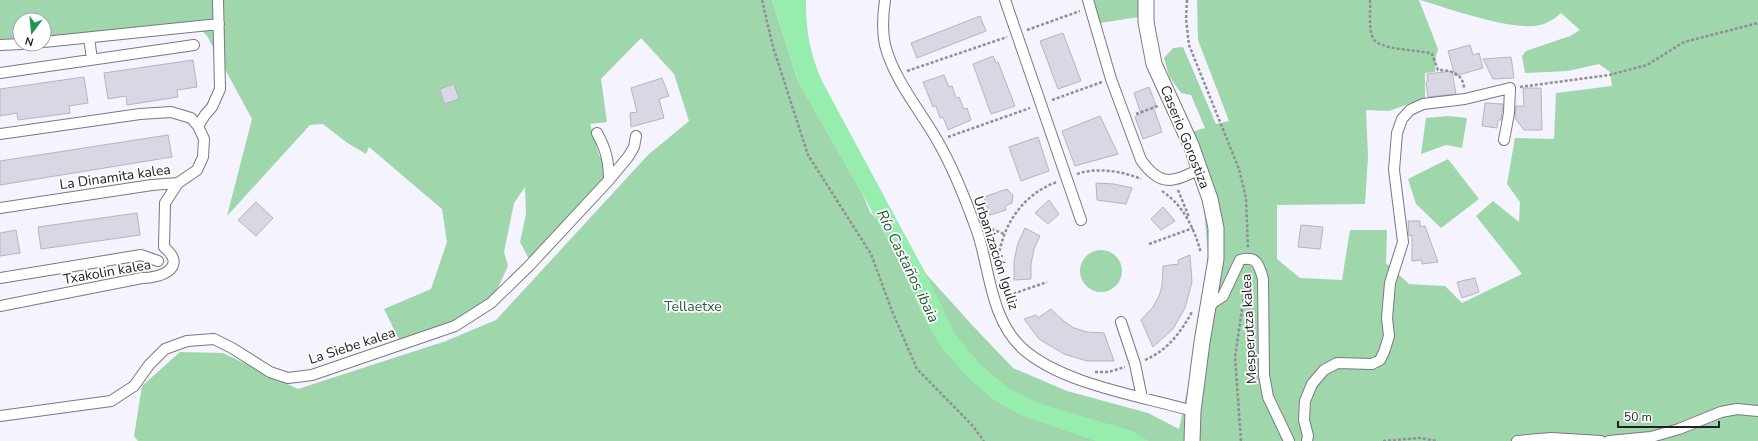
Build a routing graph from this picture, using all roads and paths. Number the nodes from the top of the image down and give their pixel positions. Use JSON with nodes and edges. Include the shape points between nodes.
{"nodes":[{"id":1,"x":218,"y":0,"type":"edge"},
{"id":2,"x":762,"y":0,"type":"edge"},
{"id":3,"x":885,"y":0,"type":"edge"},
{"id":4,"x":1005,"y":0,"type":"edge"},
{"id":5,"x":1146,"y":0,"type":"edge"},
{"id":6,"x":1370,"y":0,"type":"edge"},
{"id":7,"x":1089,"y":4,"type":"edge"},
{"id":8,"x":1758,"y":23,"type":"edge"},
{"id":9,"x":219,"y":24,"type":"junction"},
{"id":10,"x":1017,"y":34,"type":"junction"},
{"id":11,"x":88,"y":38,"type":"junction"},
{"id":12,"x":52,"y":41,"type":"edge"},
{"id":13,"x":0,"y":44,"type":"edge"},
{"id":14,"x":12,"y":44,"type":"edge"},
{"id":15,"x":194,"y":45,"type":"dead end"},
{"id":16,"x":92,"y":59,"type":"junction"},
{"id":17,"x":0,"y":73,"type":"edge"},
{"id":18,"x":897,"y":75,"type":"junction"},
{"id":19,"x":1111,"y":78,"type":"junction"},
{"id":20,"x":1510,"y":88,"type":"junction"},
{"id":21,"x":1465,"y":99,"type":"junction"},
{"id":22,"x":1172,"y":101,"type":"junction"},
{"id":23,"x":1040,"y":104,"type":"junction"},
{"id":24,"x":1126,"y":118,"type":"junction"},
{"id":25,"x":198,"y":126,"type":"junction"},
{"id":26,"x":597,"y":133,"type":"dead end"},
{"id":27,"x":0,"y":134,"type":"edge"},
{"id":28,"x":636,"y":136,"type":"dead end"},
{"id":29,"x":1504,"y":140,"type":"dead end"},
{"id":30,"x":938,"y":141,"type":"junction"},
{"id":31,"x":1200,"y":169,"type":"junction"},
{"id":32,"x":1068,"y":178,"type":"junction"},
{"id":33,"x":609,"y":180,"type":"junction"},
{"id":34,"x":1144,"y":180,"type":"dead end"},
{"id":35,"x":1174,"y":180,"type":"junction"},
{"id":36,"x":178,"y":183,"type":"junction"},
{"id":37,"x":1156,"y":187,"type":"dead end"},
{"id":38,"x":0,"y":208,"type":"edge"},
{"id":39,"x":1190,"y":219,"type":"junction"},
{"id":40,"x":1081,"y":220,"type":"dead end"},
{"id":41,"x":1193,"y":228,"type":"junction"},
{"id":42,"x":1149,"y":244,"type":"dead end"},
{"id":43,"x":1201,"y":260,"type":"dead end"},
{"id":44,"x":158,"y":261,"type":"dead end"},
{"id":45,"x":997,"y":266,"type":"dead end"},
{"id":46,"x":0,"y":278,"type":"edge"},
{"id":47,"x":1047,"y":282,"type":"dead end"},
{"id":48,"x":994,"y":299,"type":"junction"},
{"id":49,"x":0,"y":306,"type":"edge"},
{"id":50,"x":1201,"y":307,"type":"junction"},
{"id":51,"x":1121,"y":322,"type":"dead end"},
{"id":52,"x":1135,"y":364,"type":"junction"},
{"id":53,"x":1093,"y":372,"type":"dead end"},
{"id":54,"x":1142,"y":398,"type":"junction"},
{"id":55,"x":1193,"y":411,"type":"junction"},
{"id":56,"x":1758,"y":411,"type":"edge"},
{"id":57,"x":0,"y":416,"type":"edge"},
{"id":58,"x":982,"y":441,"type":"edge"},
{"id":59,"x":1192,"y":441,"type":"edge"},
{"id":60,"x":1289,"y":441,"type":"edge"},
{"id":61,"x":1307,"y":441,"type":"edge"},
{"id":62,"x":1383,"y":441,"type":"edge"},
{"id":63,"x":1438,"y":441,"type":"edge"},
{"id":64,"x":1517,"y":441,"type":"edge"},
{"id":65,"x":1601,"y":441,"type":"edge"},
{"id":66,"x":1609,"y":441,"type":"edge"}],
"edges":[{"from":1,"to":9,"type":"street"},
{"from":2,"to":58,"type":"path","via":[[773,47],[808,155],[871,254],[917,369],[972,426]]},
{"from":3,"to":18,"type":"street","name":"Urbanización Iguliz","via":[[885,45]]},
{"from":4,"to":10,"type":"street"},
{"from":5,"to":22,"type":"street","name":"Caserio Gorostiza","via":[[1146,22],[1154,64]]},
{"from":6,"to":21,"type":"path","via":[[1373,39],[1379,44],[1432,54],[1438,70],[1452,70],[1458,74],[1464,84]]},
{"from":7,"to":10,"type":"path"},
{"from":7,"to":19,"type":"street"},
{"from":8,"to":20,"type":"path","via":[[1684,42],[1647,65],[1609,76]]},
{"from":9,"to":11,"type":"street"},
{"from":9,"to":25,"type":"street","via":[[220,89],[212,107]]},
{"from":10,"to":18,"type":"path"},
{"from":10,"to":23,"type":"street"},
{"from":11,"to":12,"type":"street"},
{"from":11,"to":16,"type":"street"},
{"from":13,"to":14,"type":"street"},
{"from":15,"to":16,"type":"street"},
{"from":16,"to":17,"type":"street"},
{"from":18,"to":30,"type":"street","name":"Urbanización Iguliz"},
{"from":19,"to":23,"type":"path"},
{"from":19,"to":24,"type":"street"},
{"from":20,"to":21,"type":"street"},
{"from":20,"to":29,"type":"street"},
{"from":21,"to":61,"type":"street","via":[[1423,104],[1410,110],[1402,119],[1397,133],[1394,170],[1403,242],[1390,283],[1387,318],[1389,336],[1380,360],[1372,364],[1337,363],[1324,370],[1312,384],[1306,401],[1304,420]]},
{"from":22,"to":24,"type":"path"},
{"from":22,"to":31,"type":"street","name":"Caserio Gorostiza"},
{"from":23,"to":30,"type":"path"},
{"from":23,"to":32,"type":"street"},
{"from":24,"to":35,"type":"street","via":[[1144,165],[1160,178]]},
{"from":25,"to":27,"type":"street","via":[[191,118],[171,112]]},
{"from":25,"to":36,"type":"street","name":"La Dinamita kalea","via":[[204,139],[203,157],[197,170]]},
{"from":26,"to":33,"type":"street","via":[[609,162]]},
{"from":28,"to":33,"type":"street","name":"La Siebe kalea","via":[[634,147],[628,157]]},
{"from":30,"to":48,"type":"street","name":"Urbanización Iguliz","via":[[975,228]]},
{"from":31,"to":35,"type":"street"},
{"from":31,"to":50,"type":"street","name":"Caserio Gorostiza","via":[[1216,228],[1216,258]]},
{"from":32,"to":34,"type":"path","via":[[1083,172],[1099,170],[1132,175]]},
{"from":32,"to":40,"type":"street"},
{"from":32,"to":45,"type":"path","via":[[1051,184],[1024,202],[1012,217],[1004,234]]},
{"from":33,"to":57,"type":"street","name":"La Siebe kalea","via":[[529,266],[491,302],[455,326],[312,375],[288,378],[270,372],[214,339],[187,341],[166,349],[149,365],[134,386],[111,401]]},
{"from":35,"to":39,"type":"path"},
{"from":36,"to":38,"type":"street","name":"La Dinamita kalea","via":[[152,184]]},
{"from":36,"to":49,"type":"street","name":"Txakolin kalea","via":[[165,203],[164,248],[173,259],[173,265],[167,273],[156,278],[142,278]]},
{"from":37,"to":39,"type":"path"},
{"from":39,"to":41,"type":"path"},
{"from":41,"to":42,"type":"path"},
{"from":41,"to":43,"type":"path"},
{"from":44,"to":46,"type":"street","via":[[141,255]]},
{"from":47,"to":48,"type":"path"},
{"from":48,"to":54,"type":"street","name":"Urbanización Iguliz","via":[[1011,336],[1039,362],[1078,379]]},
{"from":50,"to":52,"type":"path","via":[[1178,336],[1156,355]]},
{"from":50,"to":55,"type":"street","name":"Caserio Gorostiza"},
{"from":50,"to":60,"type":"street","name":"Mesperutza kalea","via":[[1223,296],[1240,260],[1248,258],[1259,265],[1262,279],[1264,375],[1268,397]]},
{"from":51,"to":52,"type":"street"},
{"from":52,"to":53,"type":"path","via":[[1108,372]]},
{"from":52,"to":54,"type":"street"},
{"from":54,"to":55,"type":"street","name":"Urbanización Iguliz"},
{"from":55,"to":59,"type":"street","name":"Caserio Gorostiza"},
{"from":56,"to":66,"type":"street","via":[[1737,409],[1720,412],[1679,429],[1651,437]]},
{"from":62,"to":63,"type":"path","via":[[1419,438]]},
{"from":64,"to":65,"type":"street","via":[[1551,438]]}]}
